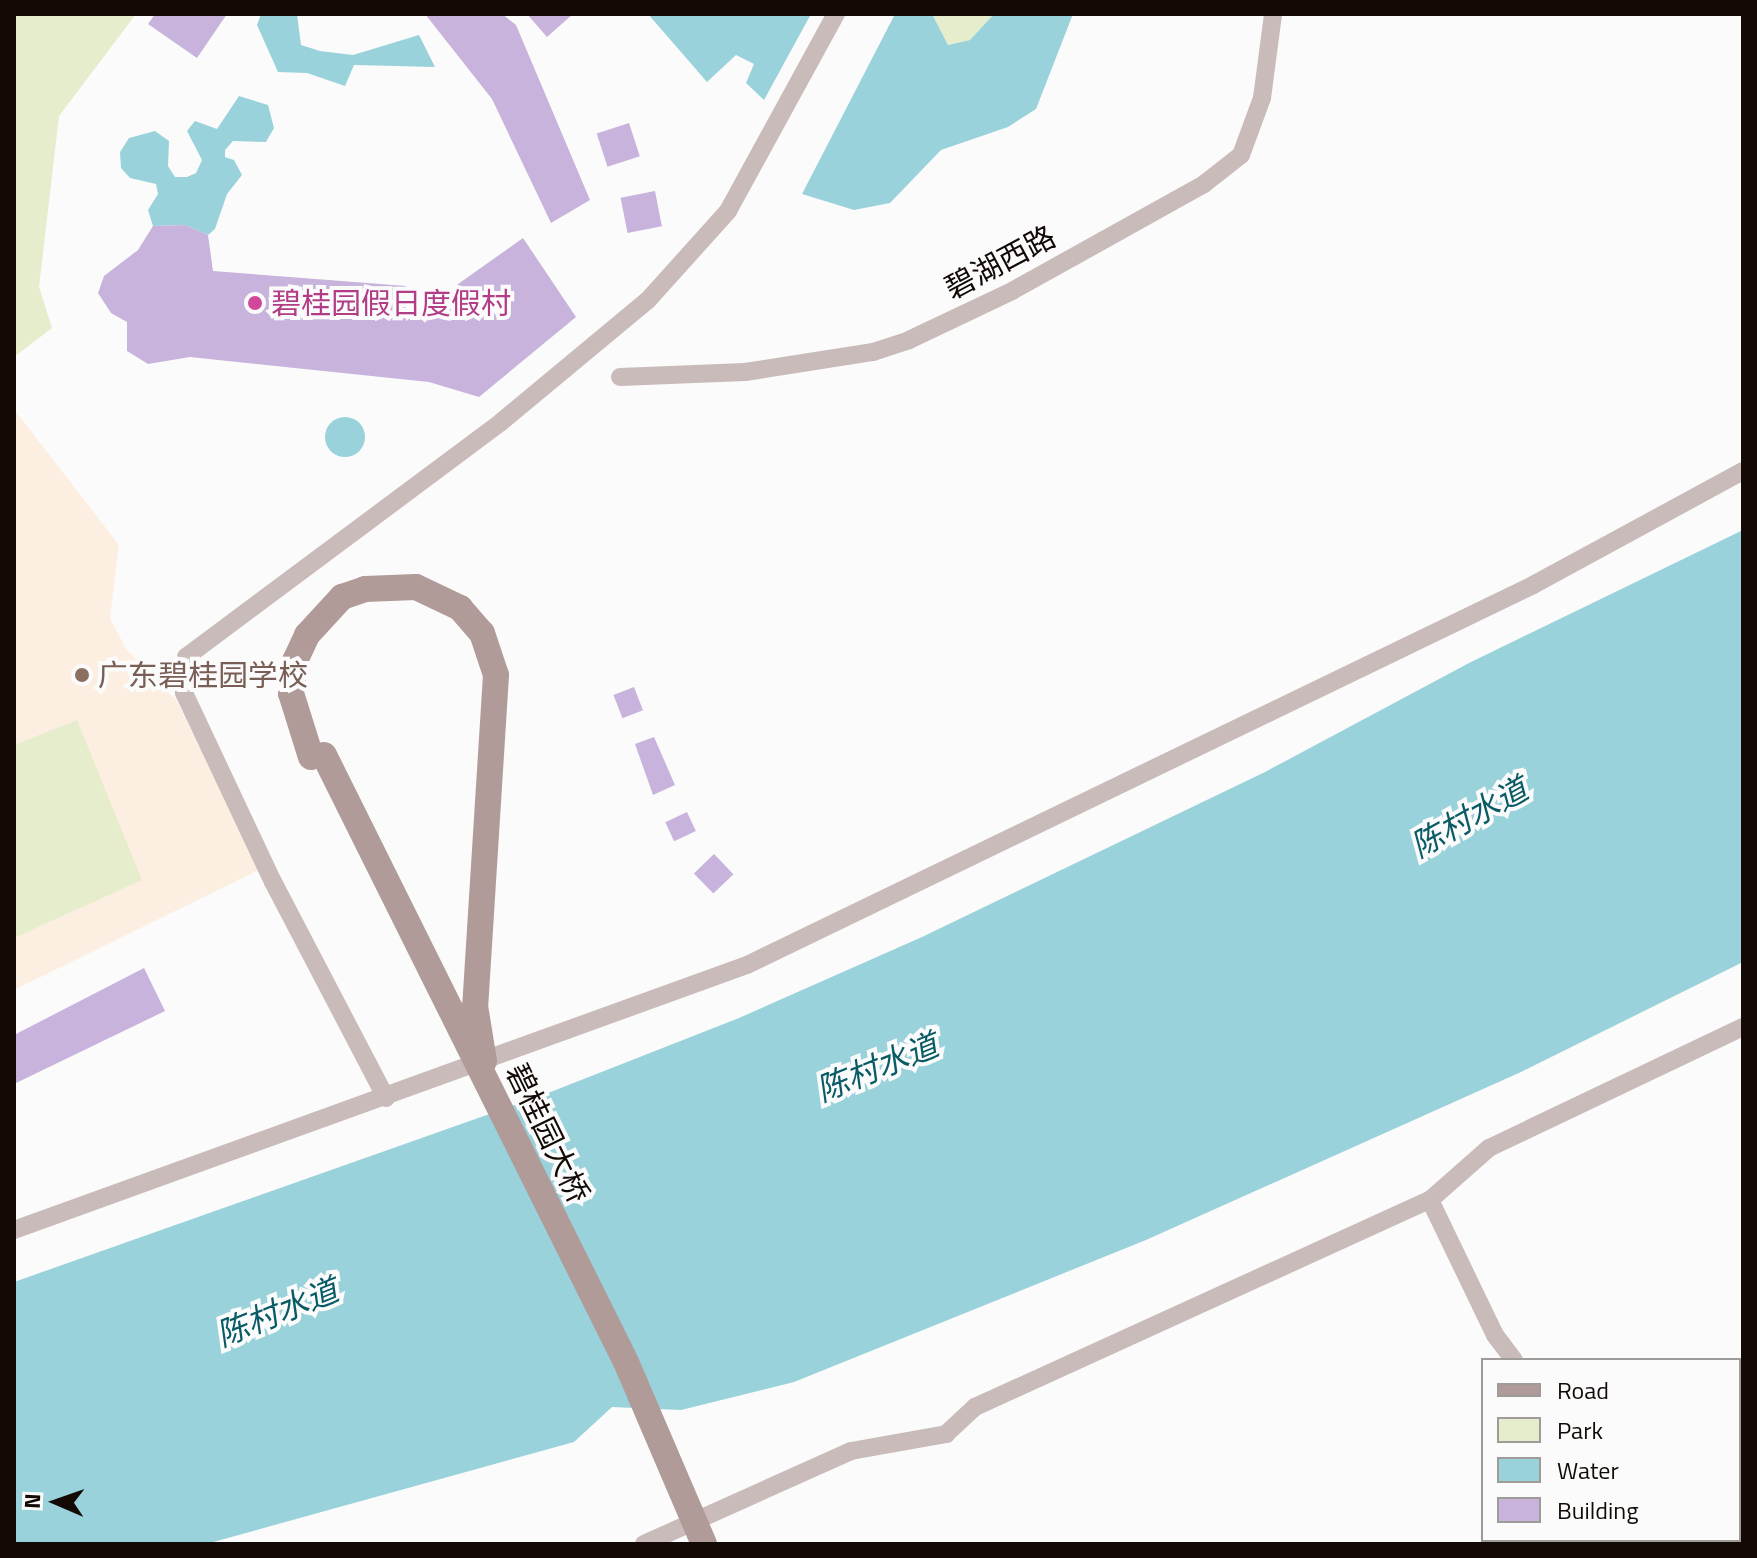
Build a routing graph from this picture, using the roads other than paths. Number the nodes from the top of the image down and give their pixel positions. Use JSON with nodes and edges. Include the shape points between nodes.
{"nodes":[{"id":1,"x":836,"y":14,"type":"edge"},
{"id":2,"x":1273,"y":14,"type":"edge"},
{"id":3,"x":620,"y":377,"type":"dead end"},
{"id":4,"x":1743,"y":471,"type":"edge"},
{"id":5,"x":318,"y":756,"type":"junction"},
{"id":6,"x":1743,"y":1027,"type":"edge"},
{"id":7,"x":478,"y":1062,"type":"junction"},
{"id":8,"x":386,"y":1098,"type":"junction"},
{"id":9,"x":1430,"y":1200,"type":"junction"},
{"id":10,"x":14,"y":1230,"type":"edge"},
{"id":11,"x":1512,"y":1358,"type":"edge"},
{"id":12,"x":644,"y":1544,"type":"edge"},
{"id":13,"x":693,"y":1544,"type":"edge"},
{"id":14,"x":704,"y":1544,"type":"edge"}],
"edges":[{"from":1,"to":8,"type":"street","via":[[728,211],[648,300],[501,422],[186,657],[184,693],[273,882]]},
{"from":2,"to":3,"type":"street","name":"碧湖西路","via":[[1262,98],[1241,155],[1204,184],[1012,291],[873,352],[745,372]]},
{"from":4,"to":7,"type":"street","via":[[1533,585],[852,918],[638,1008]]},
{"from":5,"to":7,"type":"main road","via":[[303,700],[314,646],[331,623],[376,598],[406,598],[450,619],[472,644],[485,679],[465,1017]]},
{"from":5,"to":13,"type":"main road","name":"碧桂园大桥","via":[[614,1357]]},
{"from":5,"to":14,"type":"main road","name":"碧桂园大桥","bridge":true,"via":[[626,1362]]},
{"from":6,"to":9,"type":"street","via":[[1489,1148]]},
{"from":7,"to":8,"type":"street"},
{"from":8,"to":10,"type":"street"},
{"from":9,"to":11,"type":"street","via":[[1495,1335]]},
{"from":9,"to":12,"type":"street","via":[[975,1407],[946,1434],[851,1451]]}]}
